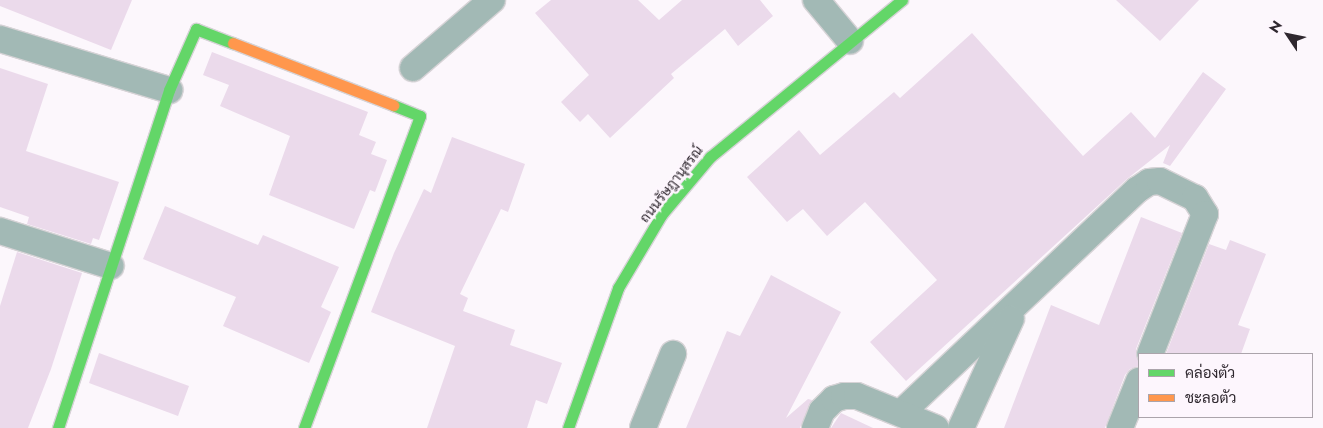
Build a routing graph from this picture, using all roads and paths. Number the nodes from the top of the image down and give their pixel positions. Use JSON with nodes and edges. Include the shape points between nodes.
{"nodes":[{"id":1,"x":492,"y":0,"type":"edge"},
{"id":2,"x":816,"y":0,"type":"edge"},
{"id":3,"x":902,"y":0,"type":"edge"},
{"id":4,"x":0,"y":39,"type":"edge"},
{"id":5,"x":850,"y":41,"type":"junction"},
{"id":6,"x":413,"y":68,"type":"dead end"},
{"id":7,"x":169,"y":90,"type":"junction"},
{"id":8,"x":0,"y":230,"type":"edge"},
{"id":9,"x":111,"y":266,"type":"junction"},
{"id":10,"x":1016,"y":307,"type":"junction"},
{"id":11,"x":1150,"y":353,"type":"edge"},
{"id":12,"x":673,"y":354,"type":"dead end"},
{"id":13,"x":1138,"y":383,"type":"edge"},
{"id":14,"x":901,"y":413,"type":"junction"},
{"id":15,"x":58,"y":428,"type":"edge"},
{"id":16,"x":304,"y":428,"type":"edge"},
{"id":17,"x":568,"y":428,"type":"edge"},
{"id":18,"x":643,"y":428,"type":"edge"},
{"id":19,"x":814,"y":428,"type":"edge"},
{"id":20,"x":936,"y":428,"type":"edge"},
{"id":21,"x":961,"y":428,"type":"edge"},
{"id":22,"x":1120,"y":428,"type":"edge"}],
"edges":[{"from":1,"to":6,"type":"street"},
{"from":2,"to":5,"type":"street"},
{"from":3,"to":5,"type":"street","name":"ถนนรัษฎานุสรณ์"},
{"from":4,"to":7,"type":"street"},
{"from":5,"to":17,"type":"street","name":"ถนนรัษฎานุสรณ์","via":[[710,157],[662,214],[618,288]]},
{"from":7,"to":9,"type":"street"},
{"from":7,"to":16,"type":"street","via":[[196,29],[420,116]]},
{"from":8,"to":9,"type":"street"},
{"from":9,"to":15,"type":"street"},
{"from":10,"to":11,"type":"street","via":[[1137,190],[1149,182],[1160,181],[1195,198],[1205,214]]},
{"from":10,"to":14,"type":"street"},
{"from":10,"to":21,"type":"street"},
{"from":12,"to":18,"type":"street"},
{"from":13,"to":22,"type":"street"},
{"from":14,"to":19,"type":"street","via":[[858,396],[844,396],[834,399],[822,411]]},
{"from":14,"to":20,"type":"street"}]}
